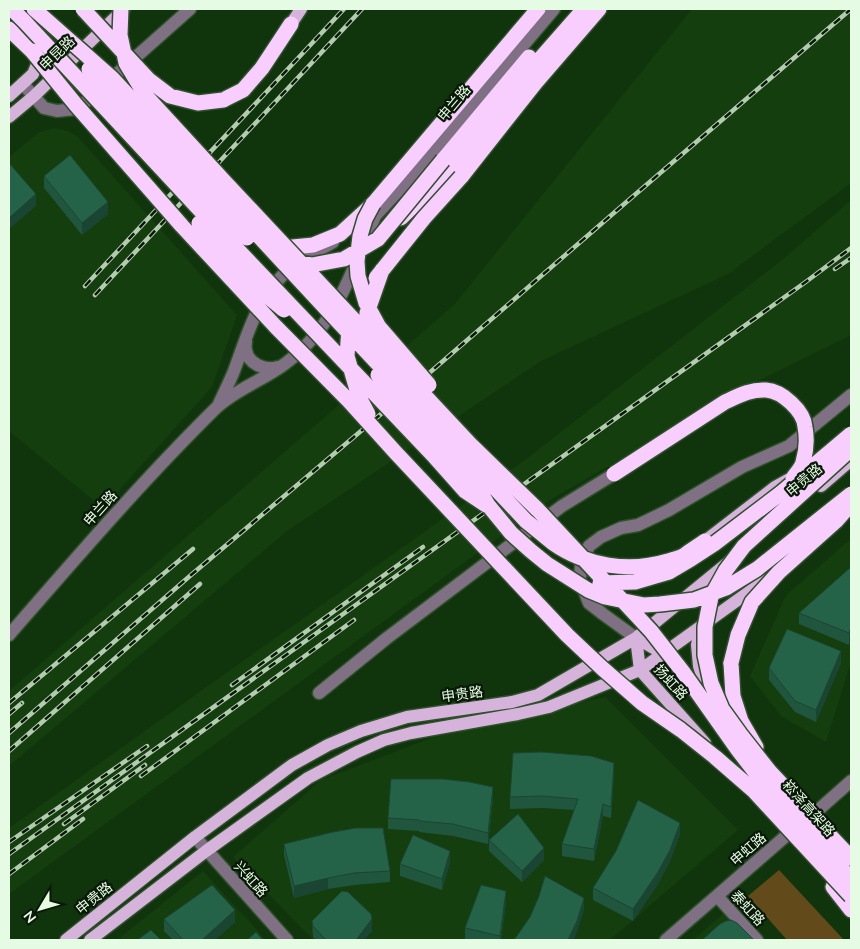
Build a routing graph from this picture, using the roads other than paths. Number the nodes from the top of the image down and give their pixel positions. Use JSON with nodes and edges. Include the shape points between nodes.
{"nodes":[{"id":1,"x":12,"y":9,"type":"edge"},
{"id":2,"x":82,"y":9,"type":"edge"},
{"id":3,"x":122,"y":9,"type":"edge"},
{"id":4,"x":190,"y":9,"type":"edge"},
{"id":5,"x":301,"y":9,"type":"edge"},
{"id":6,"x":538,"y":9,"type":"edge"},
{"id":7,"x":554,"y":9,"type":"edge"},
{"id":8,"x":570,"y":9,"type":"edge"},
{"id":9,"x":584,"y":9,"type":"edge"},
{"id":10,"x":599,"y":9,"type":"edge"},
{"id":11,"x":36,"y":10,"type":"edge"},
{"id":12,"x":290,"y":24,"type":"joint"},
{"id":13,"x":9,"y":29,"type":"edge"},
{"id":14,"x":32,"y":51,"type":"junction"},
{"id":15,"x":23,"y":84,"type":"junction"},
{"id":16,"x":9,"y":96,"type":"edge"},
{"id":17,"x":34,"y":96,"type":"junction"},
{"id":18,"x":9,"y":117,"type":"edge"},
{"id":19,"x":452,"y":168,"type":"junction"},
{"id":20,"x":198,"y":208,"type":"junction"},
{"id":21,"x":374,"y":210,"type":"junction"},
{"id":22,"x":424,"y":218,"type":"junction"},
{"id":23,"x":378,"y":239,"type":"junction"},
{"id":24,"x":307,"y":258,"type":"junction"},
{"id":25,"x":382,"y":270,"type":"junction"},
{"id":26,"x":348,"y":284,"type":"junction"},
{"id":27,"x":246,"y":339,"type":"junction"},
{"id":28,"x":338,"y":356,"type":"junction"},
{"id":29,"x":285,"y":364,"type":"junction"},
{"id":30,"x":851,"y":395,"type":"edge"},
{"id":31,"x":218,"y":406,"type":"junction"},
{"id":32,"x":851,"y":434,"type":"edge"},
{"id":33,"x":851,"y":444,"type":"edge"},
{"id":34,"x":851,"y":451,"type":"edge"},
{"id":35,"x":396,"y":454,"type":"junction"},
{"id":36,"x":851,"y":460,"type":"edge"},
{"id":37,"x":830,"y":461,"type":"junction"},
{"id":38,"x":614,"y":474,"type":"joint"},
{"id":39,"x":851,"y":489,"type":"edge"},
{"id":40,"x":781,"y":493,"type":"junction"},
{"id":41,"x":851,"y":494,"type":"edge"},
{"id":42,"x":851,"y":504,"type":"edge"},
{"id":43,"x":488,"y":505,"type":"junction"},
{"id":44,"x":538,"y":510,"type":"junction"},
{"id":45,"x":851,"y":513,"type":"edge"},
{"id":46,"x":705,"y":541,"type":"joint"},
{"id":47,"x":567,"y":577,"type":"junction"},
{"id":48,"x":753,"y":588,"type":"junction"},
{"id":49,"x":700,"y":628,"type":"junction"},
{"id":50,"x":9,"y":635,"type":"edge"},
{"id":51,"x":636,"y":638,"type":"junction"},
{"id":52,"x":664,"y":654,"type":"junction"},
{"id":53,"x":640,"y":670,"type":"junction"},
{"id":54,"x":319,"y":692,"type":"dead end"},
{"id":55,"x":714,"y":713,"type":"junction"},
{"id":56,"x":766,"y":776,"type":"junction"},
{"id":57,"x":851,"y":782,"type":"edge"},
{"id":58,"x":806,"y":820,"type":"junction"},
{"id":59,"x":787,"y":834,"type":"junction"},
{"id":60,"x":195,"y":837,"type":"junction"},
{"id":61,"x":831,"y":846,"type":"junction"},
{"id":62,"x":206,"y":851,"type":"junction"},
{"id":63,"x":851,"y":858,"type":"edge"},
{"id":64,"x":813,"y":859,"type":"junction"},
{"id":65,"x":851,"y":868,"type":"edge"},
{"id":66,"x":851,"y":879,"type":"edge"},
{"id":67,"x":832,"y":887,"type":"junction"},
{"id":68,"x":716,"y":896,"type":"junction"},
{"id":69,"x":851,"y":896,"type":"edge"},
{"id":70,"x":851,"y":909,"type":"edge"},
{"id":71,"x":851,"y":915,"type":"edge"},
{"id":72,"x":66,"y":940,"type":"edge"},
{"id":73,"x":90,"y":940,"type":"edge"},
{"id":74,"x":286,"y":940,"type":"edge"},
{"id":75,"x":666,"y":940,"type":"edge"},
{"id":76,"x":757,"y":940,"type":"edge"}],
"edges":[{"from":1,"to":15,"type":"main road","via":[[36,40],[38,62],[33,74]]},
{"from":1,"to":20,"type":"highway","bridge":true},
{"from":2,"to":12,"type":"highway","bridge":true,"via":[[149,80],[170,96],[198,103],[223,100],[243,90],[262,68]]},
{"from":3,"to":17,"type":"main road","name":"申昆路"},
{"from":3,"to":44,"type":"highway","bridge":true,"via":[[120,35],[126,63],[146,96],[472,446]]},
{"from":4,"to":17,"type":"street","via":[[92,98],[75,109],[58,111],[44,108]]},
{"from":5,"to":12,"type":"main road"},
{"from":6,"to":21,"type":"highway"},
{"from":7,"to":21,"type":"street","name":"申兰路","via":[[414,174]]},
{"from":8,"to":23,"type":"highway","bridge":true},
{"from":9,"to":19,"type":"highway"},
{"from":10,"to":22,"type":"highway","bridge":true},
{"from":11,"to":23,"type":"highway","bridge":true,"via":[[254,245],[282,261],[312,265],[344,259]]},
{"from":11,"to":46,"type":"highway","bridge":true,"via":[[112,78],[526,521],[576,555],[599,564],[620,567],[661,563],[685,555]]},
{"from":13,"to":14,"type":"highway"},
{"from":14,"to":28,"type":"highway","bridge":true,"via":[[86,96],[255,286]]},
{"from":14,"to":35,"type":"highway","bridge":true,"via":[[182,226]]},
{"from":15,"to":16,"type":"main road"},
{"from":15,"to":17,"type":"street"},
{"from":17,"to":18,"type":"main road","name":"申昆路"},
{"from":19,"to":22,"type":"highway","bridge":true},
{"from":19,"to":23,"type":"highway","bridge":true},
{"from":20,"to":21,"type":"highway","bridge":true,"via":[[233,233],[282,248],[313,246],[340,234]]},
{"from":20,"to":28,"type":"highway","bridge":true},
{"from":21,"to":24,"type":"street","name":"申兰路"},
{"from":21,"to":26,"type":"street","name":"申兰路"},
{"from":21,"to":44,"type":"highway","bridge":true,"via":[[365,219],[357,261],[358,276],[374,319]]},
{"from":22,"to":25,"type":"highway","bridge":true},
{"from":24,"to":26,"type":"street","via":[[321,256],[336,261]]},
{"from":24,"to":27,"type":"street","name":"申兰路","via":[[282,276],[268,293]]},
{"from":25,"to":35,"type":"highway","bridge":true,"via":[[360,297],[350,320],[347,356],[358,397]]},
{"from":25,"to":43,"type":"highway","bridge":true,"via":[[367,313],[366,334],[369,356],[378,376],[394,398],[475,483]]},
{"from":26,"to":29,"type":"street","name":"申兰路","via":[[326,322]]},
{"from":27,"to":29,"type":"street","via":[[251,361],[262,368]]},
{"from":27,"to":31,"type":"street","name":"申兰路"},
{"from":28,"to":43,"type":"highway","bridge":true,"via":[[465,491]]},
{"from":29,"to":31,"type":"street","name":"申兰路"},
{"from":30,"to":51,"type":"street","via":[[788,446],[742,467],[669,510],[638,525],[620,528],[589,546],[581,562],[580,580],[589,603]]},
{"from":31,"to":50,"type":"street","name":"申兰路","via":[[120,508]]},
{"from":32,"to":40,"type":"highway","bridge":true},
{"from":33,"to":37,"type":"main road"},
{"from":34,"to":37,"type":"main road"},
{"from":34,"to":56,"type":"highway","bridge":true,"via":[[744,546],[711,597],[705,627],[705,655],[711,683],[722,709]]},
{"from":35,"to":64,"type":"highway","name":"崧泽高架路","bridge":true,"via":[[567,635],[642,703],[681,730],[752,790]]},
{"from":36,"to":51,"type":"main road","name":"申贵路"},
{"from":37,"to":46,"type":"main road","via":[[807,469],[775,488]]},
{"from":38,"to":40,"type":"highway","bridge":true,"via":[[725,402],[744,393],[766,390],[782,395],[796,408],[806,425],[803,464]]},
{"from":38,"to":54,"type":"street","via":[[562,506]]},
{"from":39,"to":48,"type":"main road","name":"申贵路"},
{"from":40,"to":47,"type":"highway","bridge":true,"via":[[714,544],[669,572],[619,583],[588,583]]},
{"from":41,"to":47,"type":"highway","bridge":true,"via":[[757,569],[726,588],[694,600],[644,605],[605,597]]},
{"from":42,"to":56,"type":"highway","bridge":true,"via":[[752,602],[738,634],[731,663],[733,696]]},
{"from":43,"to":47,"type":"highway","bridge":true,"via":[[531,551]]},
{"from":44,"to":56,"type":"highway","bridge":true,"via":[[651,631],[738,750]]},
{"from":45,"to":48,"type":"main road","name":"申贵路"},
{"from":48,"to":49,"type":"main road","name":"申贵路"},
{"from":49,"to":52,"type":"main road","name":"申贵路"},
{"from":49,"to":55,"type":"main road","via":[[697,645],[699,666]]},
{"from":51,"to":52,"type":"main road","name":"扬虹路"},
{"from":51,"to":53,"type":"main road","name":"扬虹路"},
{"from":51,"to":60,"type":"main road","name":"申贵路","via":[[538,695],[512,702],[407,717],[328,745],[292,765]]},
{"from":52,"to":53,"type":"main road","name":"申贵路"},
{"from":52,"to":55,"type":"main road","name":"扬虹路"},
{"from":53,"to":59,"type":"main road","name":"扬虹路"},
{"from":53,"to":62,"type":"main road","name":"申贵路","via":[[549,707],[411,732],[384,740],[308,778]]},
{"from":55,"to":58,"type":"main road","name":"扬虹路"},
{"from":56,"to":63,"type":"highway","bridge":true},
{"from":56,"to":66,"type":"highway","name":"崧泽高架路","bridge":true},
{"from":57,"to":58,"type":"street","name":"申虹路"},
{"from":58,"to":59,"type":"street","name":"申虹路"},
{"from":58,"to":61,"type":"main road","name":"扬虹路"},
{"from":59,"to":64,"type":"main road","name":"扬虹路"},
{"from":59,"to":68,"type":"street","name":"申虹路"},
{"from":60,"to":62,"type":"street","name":"兴虹路"},
{"from":60,"to":72,"type":"main road","name":"申贵路"},
{"from":61,"to":64,"type":"main road"},
{"from":61,"to":65,"type":"main road","name":"扬虹路"},
{"from":62,"to":73,"type":"main road","name":"申贵路"},
{"from":62,"to":74,"type":"street","name":"兴虹路"},
{"from":64,"to":67,"type":"main road","name":"扬虹路"},
{"from":64,"to":69,"type":"highway","name":"崧泽高架路","bridge":true},
{"from":67,"to":70,"type":"highway"},
{"from":67,"to":71,"type":"main road","name":"扬虹路"},
{"from":68,"to":75,"type":"street","name":"申虹路"},
{"from":68,"to":76,"type":"street","name":"泰虹路"}]}
